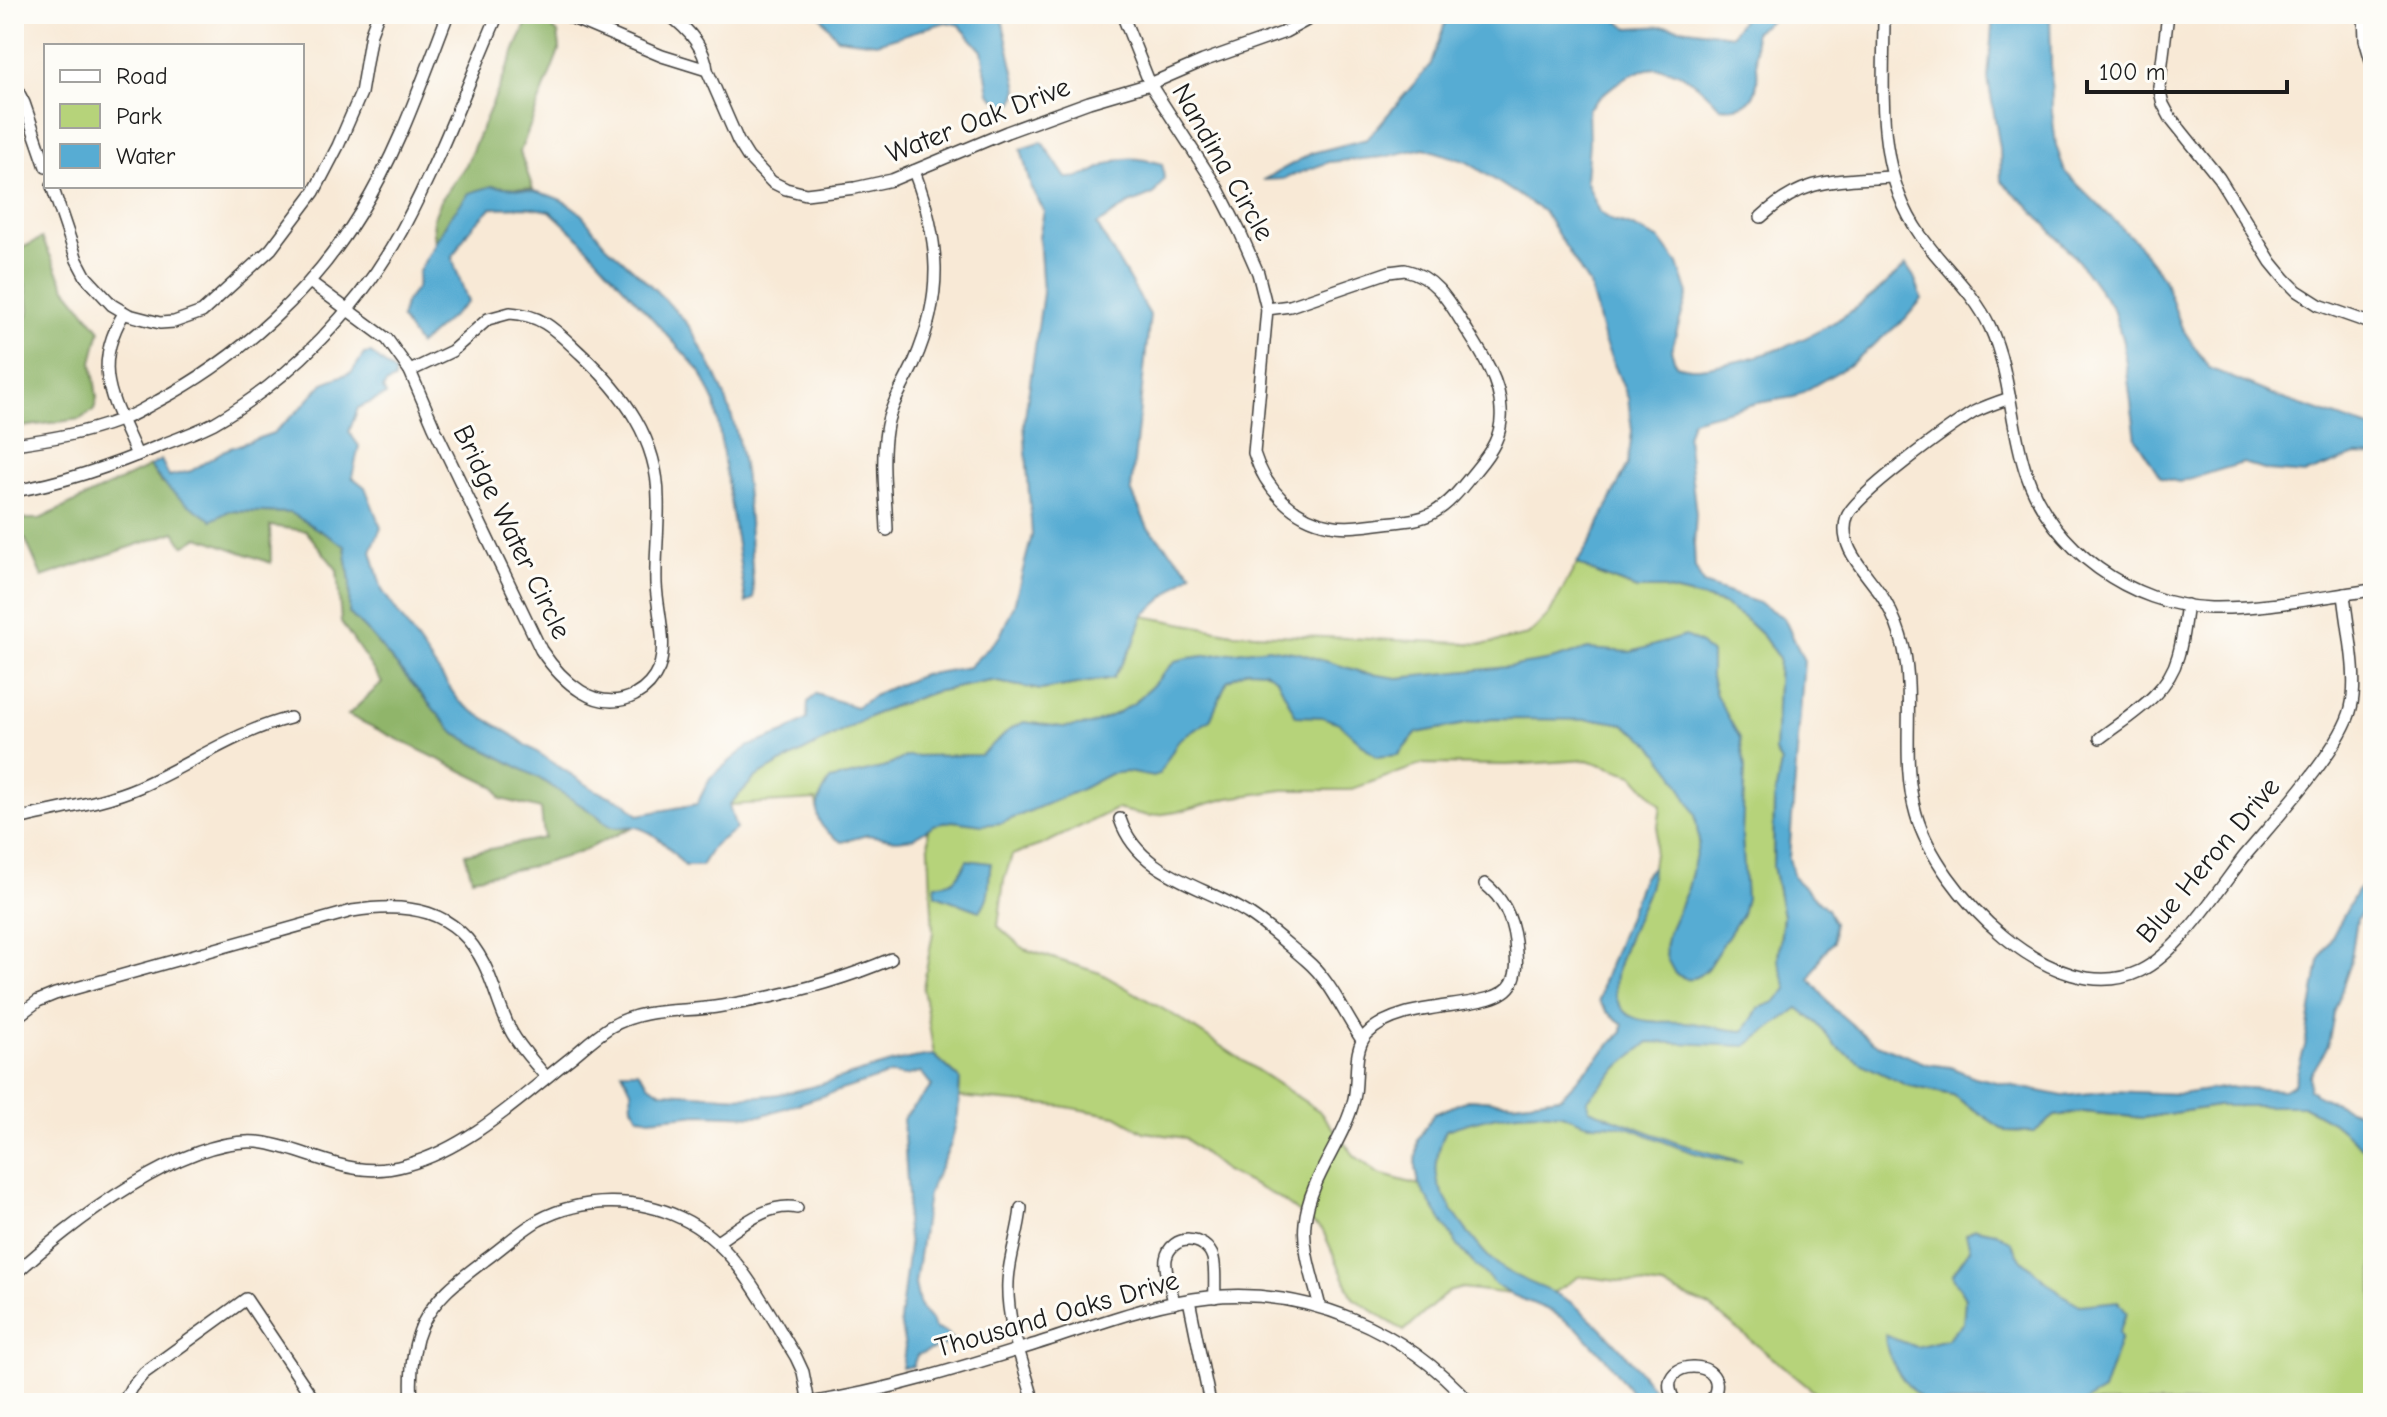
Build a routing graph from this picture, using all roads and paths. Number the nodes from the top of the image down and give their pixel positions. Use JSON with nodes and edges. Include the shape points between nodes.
{"nodes":[{"id":1,"x":378,"y":14,"type":"edge"},
{"id":2,"x":448,"y":14,"type":"edge"},
{"id":3,"x":498,"y":14,"type":"edge"},
{"id":4,"x":563,"y":14,"type":"edge"},
{"id":5,"x":668,"y":14,"type":"edge"},
{"id":6,"x":1122,"y":14,"type":"edge"},
{"id":7,"x":1318,"y":14,"type":"edge"},
{"id":8,"x":1884,"y":14,"type":"edge"},
{"id":9,"x":2168,"y":14,"type":"edge"},
{"id":10,"x":2364,"y":14,"type":"edge"},
{"id":11,"x":2373,"y":67,"type":"edge"},
{"id":12,"x":707,"y":70,"type":"junction"},
{"id":13,"x":14,"y":84,"type":"edge"},
{"id":14,"x":1150,"y":84,"type":"junction"},
{"id":15,"x":44,"y":161,"type":"edge"},
{"id":16,"x":914,"y":171,"type":"junction"},
{"id":17,"x":1891,"y":177,"type":"junction"},
{"id":18,"x":53,"y":188,"type":"edge"},
{"id":19,"x":1761,"y":217,"type":"dead end"},
{"id":20,"x":310,"y":282,"type":"junction"},
{"id":21,"x":1267,"y":309,"type":"junction"},
{"id":22,"x":347,"y":311,"type":"junction"},
{"id":23,"x":124,"y":313,"type":"junction"},
{"id":24,"x":2373,"y":324,"type":"edge"},
{"id":25,"x":410,"y":371,"type":"junction"},
{"id":26,"x":2010,"y":398,"type":"junction"},
{"id":27,"x":122,"y":420,"type":"junction"},
{"id":28,"x":14,"y":444,"type":"edge"},
{"id":29,"x":137,"y":455,"type":"junction"},
{"id":30,"x":14,"y":491,"type":"edge"},
{"id":31,"x":887,"y":530,"type":"dead end"},
{"id":32,"x":2373,"y":590,"type":"edge"},
{"id":33,"x":2344,"y":594,"type":"junction"},
{"id":34,"x":2187,"y":605,"type":"junction"},
{"id":35,"x":290,"y":718,"type":"dead end"},
{"id":36,"x":2100,"y":738,"type":"dead end"},
{"id":37,"x":1120,"y":819,"type":"dead end"},
{"id":38,"x":14,"y":820,"type":"edge"},
{"id":39,"x":1485,"y":884,"type":"dead end"},
{"id":40,"x":891,"y":959,"type":"dead end"},
{"id":41,"x":14,"y":1019,"type":"edge"},
{"id":42,"x":1362,"y":1040,"type":"junction"},
{"id":43,"x":546,"y":1077,"type":"junction"},
{"id":44,"x":797,"y":1208,"type":"dead end"},
{"id":45,"x":1021,"y":1208,"type":"dead end"},
{"id":46,"x":717,"y":1242,"type":"junction"},
{"id":47,"x":14,"y":1275,"type":"edge"},
{"id":48,"x":1215,"y":1297,"type":"junction"},
{"id":49,"x":1189,"y":1300,"type":"junction"},
{"id":50,"x":1174,"y":1303,"type":"junction"},
{"id":51,"x":1320,"y":1307,"type":"junction"},
{"id":52,"x":1017,"y":1350,"type":"junction"},
{"id":53,"x":123,"y":1403,"type":"edge"},
{"id":54,"x":316,"y":1403,"type":"edge"},
{"id":55,"x":412,"y":1403,"type":"edge"},
{"id":56,"x":810,"y":1403,"type":"edge"},
{"id":57,"x":1034,"y":1403,"type":"edge"},
{"id":58,"x":1210,"y":1403,"type":"edge"},
{"id":59,"x":1470,"y":1403,"type":"edge"},
{"id":60,"x":1676,"y":1403,"type":"edge"},
{"id":61,"x":1710,"y":1403,"type":"edge"}],
"edges":[{"from":1,"to":23,"type":"street","via":[[361,93],[348,125],[314,192],[271,249],[208,308],[189,318],[160,323]]},
{"from":2,"to":20,"type":"street","via":[[403,128],[360,213]]},
{"from":3,"to":22,"type":"street","via":[[422,191]]},
{"from":4,"to":12,"type":"street"},
{"from":5,"to":12,"type":"street","name":"Water Oak Drive","via":[[705,55]]},
{"from":6,"to":14,"type":"street","name":"Nandina Circle"},
{"from":7,"to":14,"type":"street","name":"Water Oak Drive"},
{"from":8,"to":17,"type":"street","via":[[1884,133]]},
{"from":9,"to":24,"type":"street","via":[[2159,87],[2170,117],[2219,178],[2285,279],[2319,305]]},
{"from":10,"to":11,"type":"street"},
{"from":12,"to":16,"type":"street","name":"Water Oak Drive","via":[[748,157],[786,189],[806,194],[855,188]]},
{"from":13,"to":15,"type":"street"},
{"from":14,"to":16,"type":"street","name":"Water Oak Drive","via":[[1007,132]]},
{"from":14,"to":21,"type":"street","name":"Nandina Circle","via":[[1235,221]]},
{"from":16,"to":31,"type":"street","via":[[935,251],[934,297],[923,343],[886,430]]},
{"from":17,"to":19,"type":"street","via":[[1808,186],[1779,200]]},
{"from":17,"to":26,"type":"street","via":[[1909,219],[1988,323]]},
{"from":18,"to":23,"type":"street","via":[[86,277]]},
{"from":20,"to":22,"type":"street","name":"Bridge Water Circle"},
{"from":20,"to":27,"type":"street","via":[[257,334],[196,381]]},
{"from":21,"to":21,"type":"street","name":"Nandina Circle","via":[[1254,453],[1269,483],[1300,515],[1347,527],[1418,520],[1453,497],[1491,452],[1501,411],[1492,375],[1444,296],[1426,277],[1405,270],[1389,272]]},
{"from":22,"to":25,"type":"street","name":"Bridge Water Circle","via":[[387,339]]},
{"from":22,"to":29,"type":"street","via":[[308,352],[245,402],[213,423]]},
{"from":23,"to":27,"type":"street","via":[[105,366]]},
{"from":25,"to":25,"type":"street","name":"Bridge Water Circle","via":[[552,666],[594,698],[617,700],[640,692],[657,673],[662,649],[655,564],[658,498],[644,436],[618,391],[548,324],[526,314],[488,319],[452,351]]},
{"from":26,"to":33,"type":"street","name":"Blue Heron Drive","via":[[1972,414],[1864,494],[1844,527],[1848,546],[1887,603],[1901,639],[1907,673],[1907,769],[1924,838],[1968,904],[2032,955],[2071,974],[2113,979],[2152,965],[2185,931],[2345,726],[2354,689]]},
{"from":26,"to":34,"type":"street","via":[[2027,476],[2067,540],[2128,586]]},
{"from":27,"to":28,"type":"street"},
{"from":27,"to":29,"type":"street"},
{"from":29,"to":30,"type":"street","via":[[99,471]]},
{"from":32,"to":33,"type":"street"},
{"from":33,"to":34,"type":"street","via":[[2235,607]]},
{"from":34,"to":36,"type":"street","via":[[2178,656],[2165,685]]},
{"from":35,"to":38,"type":"street","via":[[253,730],[138,788]]},
{"from":37,"to":42,"type":"street","via":[[1132,844],[1151,864],[1250,914],[1308,962]]},
{"from":39,"to":42,"type":"street","via":[[1513,925],[1516,970],[1507,991],[1489,1001],[1404,1013]]},
{"from":40,"to":43,"type":"street","via":[[855,975],[721,1007],[646,1012],[610,1027]]},
{"from":41,"to":43,"type":"street","via":[[55,994],[386,905],[434,914],[460,934],[483,963],[512,1033]]},
{"from":42,"to":51,"type":"street","via":[[1351,1110],[1307,1209],[1305,1246]]},
{"from":43,"to":47,"type":"street","via":[[459,1142],[388,1170],[347,1169],[260,1142],[230,1142],[190,1154],[110,1200]]},
{"from":44,"to":46,"type":"street","via":[[759,1215]]},
{"from":45,"to":52,"type":"street","via":[[1008,1282]]},
{"from":46,"to":55,"type":"street","via":[[682,1218],[640,1204],[590,1204],[537,1221],[455,1283],[431,1310],[412,1361]]},
{"from":46,"to":56,"type":"street","via":[[735,1261],[796,1357]]},
{"from":48,"to":49,"type":"street","name":"Thousand Oaks Drive"},
{"from":48,"to":50,"type":"street","via":[[1213,1257],[1196,1239],[1171,1248],[1166,1258]]},
{"from":48,"to":51,"type":"street","name":"Thousand Oaks Drive","via":[[1248,1296]]},
{"from":49,"to":50,"type":"street","name":"Thousand Oaks Drive"},
{"from":49,"to":58,"type":"street"},
{"from":50,"to":52,"type":"street","name":"Thousand Oaks Drive"},
{"from":51,"to":59,"type":"street","name":"Thousand Oaks Drive","via":[[1358,1320],[1415,1352]]},
{"from":52,"to":56,"type":"street","name":"Thousand Oaks Drive","via":[[887,1389]]},
{"from":52,"to":57,"type":"street"},
{"from":53,"to":54,"type":"street","via":[[144,1373],[246,1299]]},
{"from":60,"to":61,"type":"street","via":[[1670,1388],[1674,1376],[1694,1366],[1714,1380]]}]}
